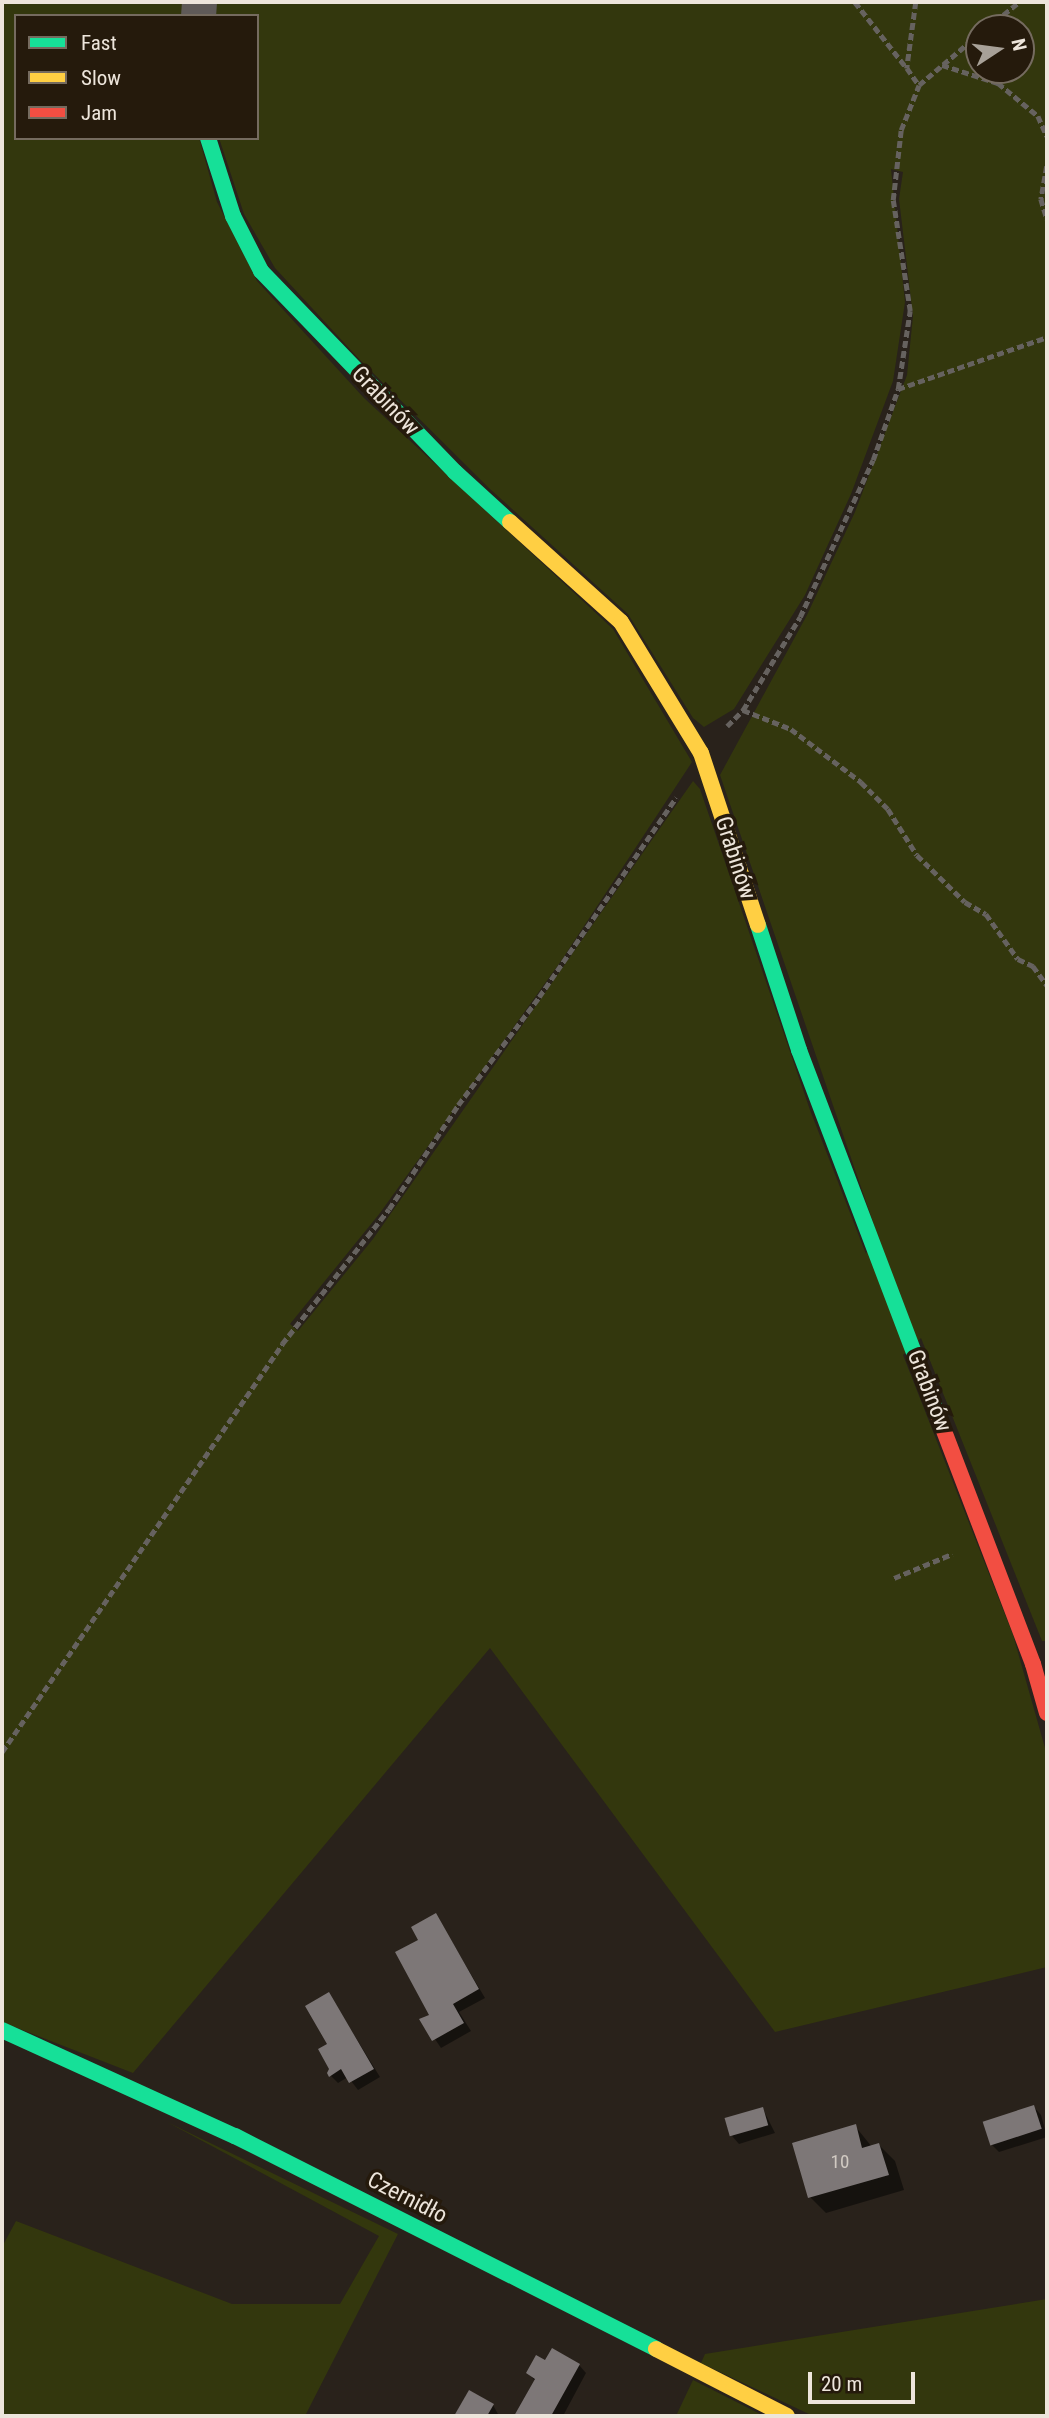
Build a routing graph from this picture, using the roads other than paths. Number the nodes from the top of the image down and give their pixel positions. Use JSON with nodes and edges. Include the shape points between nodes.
{"nodes":[{"id":1,"x":209,"y":140,"type":"edge"},
{"id":2,"x":1047,"y":1713,"type":"edge"},
{"id":3,"x":2,"y":2030,"type":"edge"},
{"id":4,"x":787,"y":2416,"type":"edge"}],
"edges":[{"from":1,"to":2,"type":"street","name":"Grabinów","via":[[233,216],[261,271],[454,472],[621,622],[701,753],[799,1050]]},
{"from":3,"to":4,"type":"street","name":"Czernidło","via":[[235,2136]]}]}
